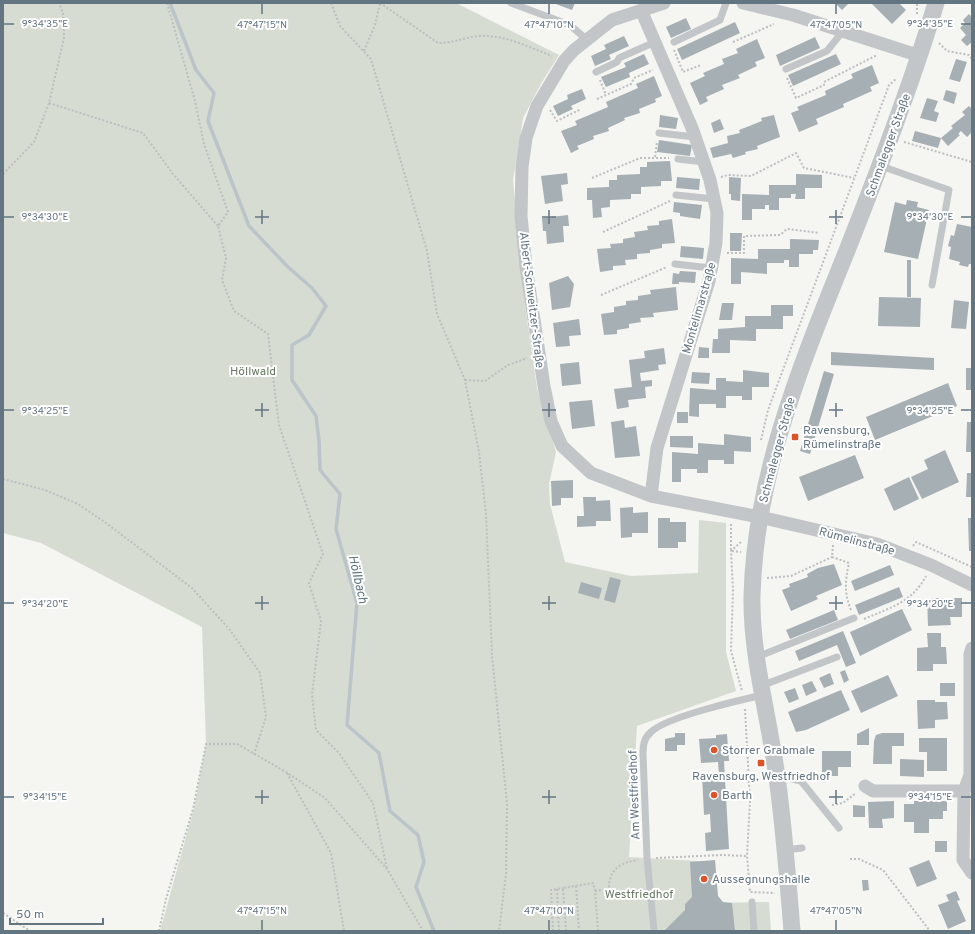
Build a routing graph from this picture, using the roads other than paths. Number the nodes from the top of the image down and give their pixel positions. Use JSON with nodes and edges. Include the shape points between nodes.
{"nodes":[{"id":1,"x":511,"y":3,"type":"edge"},
{"id":2,"x":662,"y":3,"type":"edge"},
{"id":3,"x":726,"y":3,"type":"edge"},
{"id":4,"x":743,"y":3,"type":"edge"},
{"id":5,"x":936,"y":3,"type":"edge"},
{"id":6,"x":641,"y":10,"type":"junction"},
{"id":7,"x":843,"y":31,"type":"junction"},
{"id":8,"x":586,"y":39,"type":"junction"},
{"id":9,"x":655,"y":42,"type":"junction"},
{"id":10,"x":673,"y":45,"type":"road end"},
{"id":11,"x":920,"y":56,"type":"junction"},
{"id":12,"x":786,"y":69,"type":"road end"},
{"id":13,"x":596,"y":72,"type":"road end"},
{"id":14,"x":658,"y":133,"type":"road end"},
{"id":15,"x":695,"y":137,"type":"junction"},
{"id":16,"x":678,"y":159,"type":"road end"},
{"id":17,"x":704,"y":162,"type":"junction"},
{"id":18,"x":881,"y":166,"type":"junction"},
{"id":19,"x":676,"y":195,"type":"road end"},
{"id":20,"x":714,"y":199,"type":"junction"},
{"id":21,"x":675,"y":264,"type":"road end"},
{"id":22,"x":711,"y":268,"type":"junction"},
{"id":23,"x":932,"y":285,"type":"dead end"},
{"id":24,"x":651,"y":496,"type":"junction"},
{"id":25,"x":760,"y":517,"type":"junction"},
{"id":26,"x":972,"y":585,"type":"edge"},
{"id":27,"x":854,"y":618,"type":"road end"},
{"id":28,"x":972,"y":648,"type":"edge"},
{"id":29,"x":756,"y":657,"type":"junction"},
{"id":30,"x":837,"y":657,"type":"dead end"},
{"id":31,"x":763,"y":691,"type":"junction"},
{"id":32,"x":777,"y":779,"type":"junction"},
{"id":33,"x":865,"y":786,"type":"road end"},
{"id":34,"x":964,"y":791,"type":"junction"},
{"id":35,"x":839,"y":828,"type":"dead end"},
{"id":36,"x":802,"y":848,"type":"dead end"},
{"id":37,"x":784,"y":850,"type":"junction"},
{"id":38,"x":972,"y":873,"type":"edge"},
{"id":39,"x":752,"y":902,"type":"dead end"},
{"id":40,"x":792,"y":925,"type":"edge"},
{"id":41,"x":654,"y":931,"type":"edge"},
{"id":42,"x":754,"y":931,"type":"edge"}],
"edges":[{"from":1,"to":8,"type":"lane","via":[[570,25]]},
{"from":2,"to":6,"type":"street","name":"Albert-Schweitzer-Straße"},
{"from":3,"to":10,"type":"lane","via":[[720,20]]},
{"from":4,"to":7,"type":"street"},
{"from":5,"to":11,"type":"street","name":"Schmalegger Straße"},
{"from":6,"to":8,"type":"street","name":"Albert-Schweitzer-Straße","via":[[612,20]]},
{"from":6,"to":9,"type":"street","name":"Montelimarstraße"},
{"from":7,"to":11,"type":"street"},
{"from":7,"to":12,"type":"lane","via":[[827,51]]},
{"from":8,"to":24,"type":"street","name":"Albert-Schweitzer-Straße","via":[[564,61],[537,106],[526,138],[522,167],[521,216],[538,355],[551,421],[562,446],[591,472]]},
{"from":9,"to":13,"type":"lane","via":[[619,58],[617,62]]},
{"from":9,"to":15,"type":"street","name":"Montelimarstraße"},
{"from":11,"to":18,"type":"street","name":"Schmalegger Straße"},
{"from":14,"to":15,"type":"lane"},
{"from":15,"to":17,"type":"street","name":"Montelimarstraße"},
{"from":16,"to":17,"type":"lane"},
{"from":17,"to":20,"type":"street","name":"Montelimarstraße"},
{"from":18,"to":23,"type":"lane","via":[[949,190]]},
{"from":18,"to":25,"type":"street","name":"Schmalegger Straße","via":[[785,411]]},
{"from":19,"to":20,"type":"lane"},
{"from":20,"to":22,"type":"street","name":"Montelimarstraße","via":[[717,213]]},
{"from":21,"to":22,"type":"lane"},
{"from":22,"to":24,"type":"street","name":"Montelimarstraße","via":[[657,448]]},
{"from":24,"to":25,"type":"street","name":"Albert-Schweitzer-Straße"},
{"from":25,"to":26,"type":"street","name":"Rümelinstraße","via":[[877,544],[931,565]]},
{"from":25,"to":29,"type":"street","name":"Schmalegger Straße","via":[[752,597]]},
{"from":27,"to":29,"type":"lane"},
{"from":28,"to":34,"type":"street","via":[[970,775]]},
{"from":29,"to":31,"type":"street","name":"Schmalegger Straße"},
{"from":30,"to":31,"type":"lane","name":"Am Westfriedhof"},
{"from":31,"to":32,"type":"street","name":"Schmalegger Straße"},
{"from":31,"to":41,"type":"lane","name":"Am Westfriedhof","via":[[666,723],[646,738],[643,754],[647,858]]},
{"from":32,"to":35,"type":"lane","via":[[800,781]]},
{"from":32,"to":37,"type":"street","name":"Schmalegger Straße"},
{"from":33,"to":34,"type":"street","via":[[873,791]]},
{"from":34,"to":38,"type":"street","via":[[963,860]]},
{"from":36,"to":37,"type":"lane"},
{"from":37,"to":40,"type":"street","name":"Schmalegger Straße"},
{"from":39,"to":42,"type":"lane"}]}
